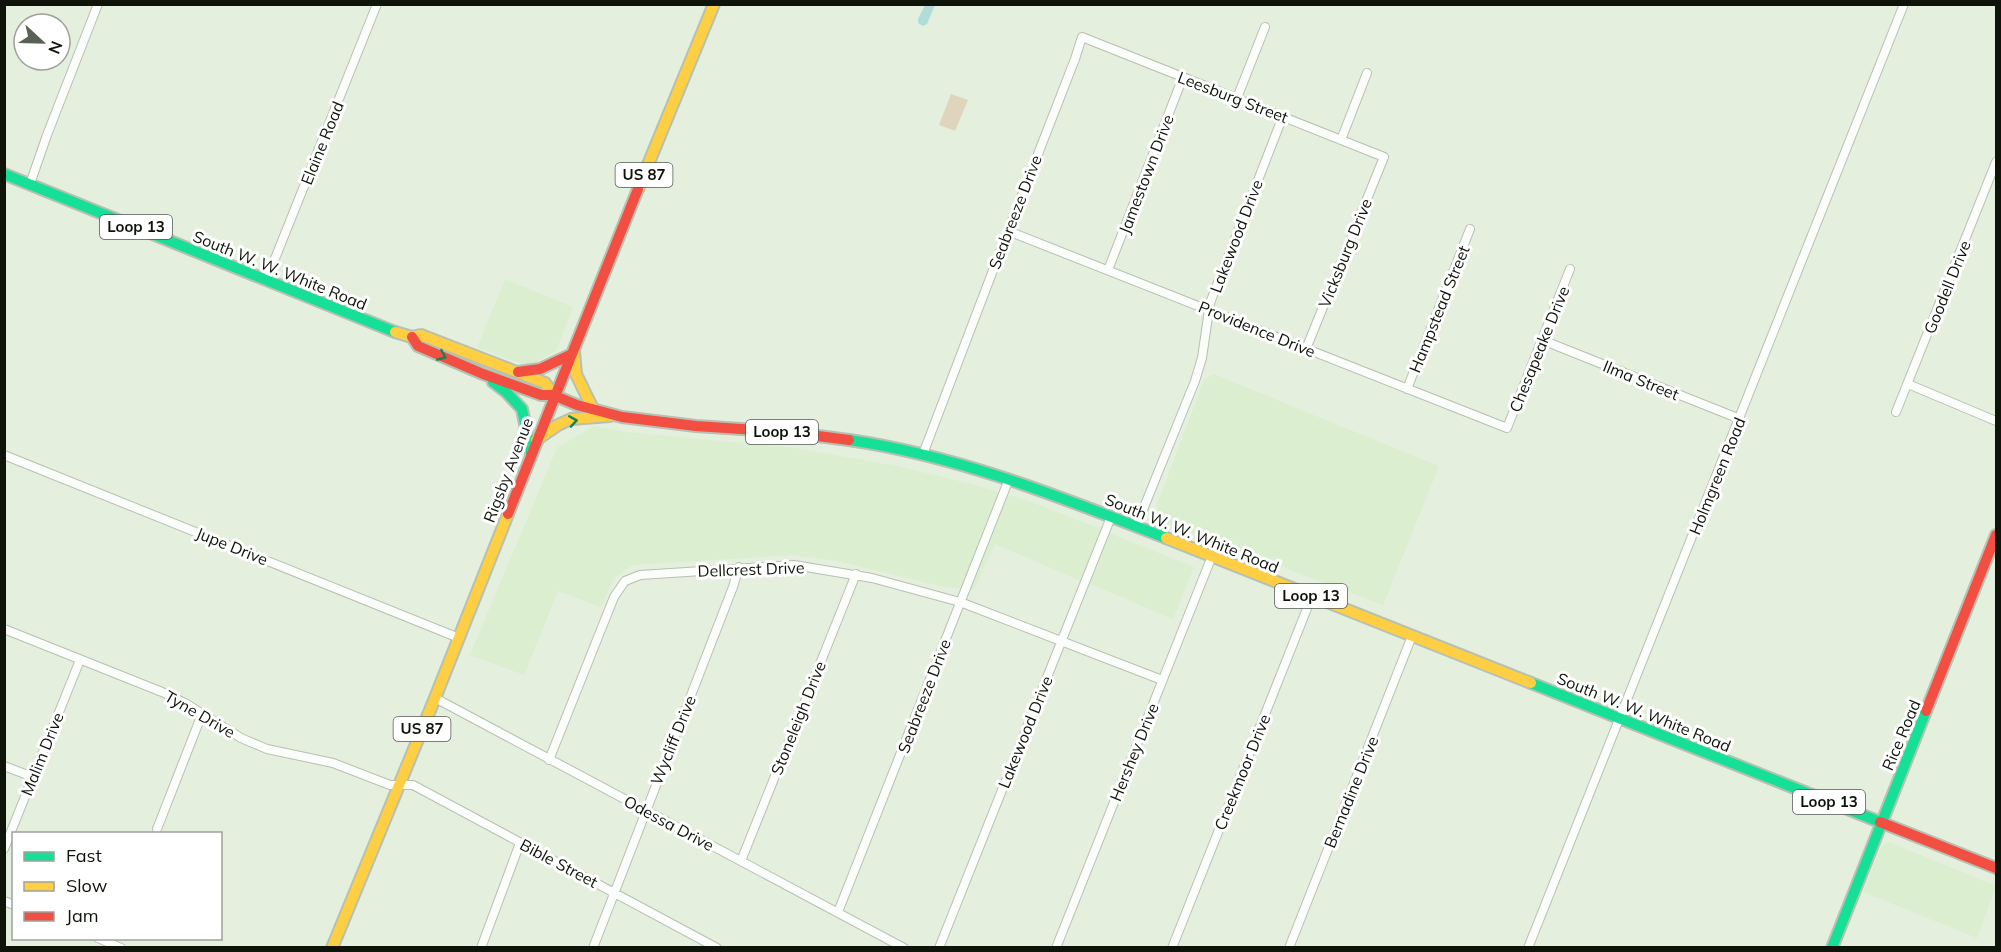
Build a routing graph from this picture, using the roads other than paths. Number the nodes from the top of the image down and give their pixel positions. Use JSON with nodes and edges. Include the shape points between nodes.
{"nodes":[{"id":1,"x":98,"y":4,"type":"edge"},
{"id":2,"x":377,"y":4,"type":"edge"},
{"id":3,"x":714,"y":4,"type":"edge"},
{"id":4,"x":1904,"y":4,"type":"edge"},
{"id":5,"x":1265,"y":27,"type":"dead end"},
{"id":6,"x":1082,"y":37,"type":"joint"},
{"id":7,"x":1367,"y":74,"type":"dead end"},
{"id":8,"x":1183,"y":77,"type":"junction"},
{"id":9,"x":1237,"y":99,"type":"junction"},
{"id":10,"x":1283,"y":116,"type":"junction"},
{"id":11,"x":1341,"y":140,"type":"junction"},
{"id":12,"x":1384,"y":157,"type":"joint"},
{"id":13,"x":1996,"y":162,"type":"edge"},
{"id":14,"x":4,"y":174,"type":"edge"},
{"id":15,"x":30,"y":184,"type":"junction"},
{"id":16,"x":1470,"y":229,"type":"dead end"},
{"id":17,"x":1008,"y":231,"type":"junction"},
{"id":18,"x":1570,"y":269,"type":"dead end"},
{"id":19,"x":1108,"y":270,"type":"junction"},
{"id":20,"x":266,"y":281,"type":"junction"},
{"id":21,"x":1209,"y":310,"type":"junction"},
{"id":22,"x":412,"y":337,"type":"junction"},
{"id":23,"x":1542,"y":340,"type":"junction"},
{"id":24,"x":1306,"y":349,"type":"junction"},
{"id":25,"x":572,"y":350,"type":"junction"},
{"id":26,"x":501,"y":366,"type":"junction"},
{"id":27,"x":518,"y":372,"type":"junction"},
{"id":28,"x":483,"y":375,"type":"junction"},
{"id":29,"x":495,"y":378,"type":"junction"},
{"id":30,"x":1908,"y":384,"type":"junction"},
{"id":31,"x":1407,"y":388,"type":"junction"},
{"id":32,"x":553,"y":395,"type":"junction"},
{"id":33,"x":593,"y":409,"type":"junction"},
{"id":34,"x":1896,"y":412,"type":"dead end"},
{"id":35,"x":615,"y":416,"type":"junction"},
{"id":36,"x":1740,"y":419,"type":"junction"},
{"id":37,"x":1996,"y":420,"type":"edge"},
{"id":38,"x":1507,"y":428,"type":"joint"},
{"id":39,"x":536,"y":440,"type":"junction"},
{"id":40,"x":531,"y":453,"type":"junction"},
{"id":41,"x":923,"y":454,"type":"junction"},
{"id":42,"x":4,"y":455,"type":"edge"},
{"id":43,"x":1009,"y":479,"type":"junction"},
{"id":44,"x":1111,"y":516,"type":"junction"},
{"id":45,"x":1136,"y":526,"type":"junction"},
{"id":46,"x":1996,"y":535,"type":"edge"},
{"id":47,"x":1212,"y":556,"type":"junction"},
{"id":48,"x":739,"y":567,"type":"junction"},
{"id":49,"x":856,"y":574,"type":"junction"},
{"id":50,"x":1312,"y":596,"type":"junction"},
{"id":51,"x":960,"y":602,"type":"junction"},
{"id":52,"x":4,"y":629,"type":"edge"},
{"id":53,"x":1412,"y":636,"type":"junction"},
{"id":54,"x":459,"y":638,"type":"junction"},
{"id":55,"x":1062,"y":641,"type":"junction"},
{"id":56,"x":81,"y":660,"type":"junction"},
{"id":57,"x":1162,"y":680,"type":"junction"},
{"id":58,"x":435,"y":698,"type":"junction"},
{"id":59,"x":202,"y":714,"type":"junction"},
{"id":60,"x":1620,"y":718,"type":"junction"},
{"id":61,"x":549,"y":760,"type":"junction"},
{"id":62,"x":4,"y":765,"type":"edge"},
{"id":63,"x":33,"y":777,"type":"junction"},
{"id":64,"x":399,"y":786,"type":"junction"},
{"id":65,"x":646,"y":810,"type":"junction"},
{"id":66,"x":1882,"y":824,"type":"junction"},
{"id":67,"x":157,"y":829,"type":"dead end"},
{"id":68,"x":520,"y":843,"type":"junction"},
{"id":69,"x":4,"y":849,"type":"edge"},
{"id":70,"x":741,"y":861,"type":"junction"},
{"id":71,"x":1996,"y":868,"type":"edge"},
{"id":72,"x":614,"y":892,"type":"junction"},
{"id":73,"x":838,"y":912,"type":"junction"},
{"id":74,"x":101,"y":940,"type":"edge"},
{"id":75,"x":121,"y":948,"type":"edge"},
{"id":76,"x":332,"y":948,"type":"edge"},
{"id":77,"x":482,"y":948,"type":"edge"},
{"id":78,"x":593,"y":948,"type":"edge"},
{"id":79,"x":717,"y":948,"type":"edge"},
{"id":80,"x":904,"y":948,"type":"edge"},
{"id":81,"x":939,"y":948,"type":"edge"},
{"id":82,"x":1056,"y":948,"type":"edge"},
{"id":83,"x":1172,"y":948,"type":"edge"},
{"id":84,"x":1289,"y":948,"type":"edge"},
{"id":85,"x":1528,"y":948,"type":"edge"},
{"id":86,"x":1832,"y":948,"type":"edge"}],
"edges":[{"from":1,"to":15,"type":"street"},
{"from":2,"to":20,"type":"street","name":"Elaine Road"},
{"from":3,"to":25,"type":"main road","name":"Rigsby Avenue","number":"US 87"},
{"from":4,"to":36,"type":"street","name":"Holmgreen Road"},
{"from":5,"to":9,"type":"street"},
{"from":6,"to":8,"type":"street","name":"Leesburg Street"},
{"from":6,"to":17,"type":"street","name":"Seabreeze Drive"},
{"from":7,"to":11,"type":"street"},
{"from":8,"to":9,"type":"street","name":"Leesburg Street"},
{"from":8,"to":19,"type":"street","name":"Jamestown Drive"},
{"from":9,"to":10,"type":"street","name":"Leesburg Street"},
{"from":10,"to":11,"type":"street","name":"Leesburg Street"},
{"from":10,"to":21,"type":"street","name":"Lakewood Drive"},
{"from":11,"to":12,"type":"street","name":"Leesburg Street"},
{"from":12,"to":24,"type":"street","name":"Vicksburg Drive"},
{"from":13,"to":30,"type":"street","name":"Goodell Drive"},
{"from":14,"to":15,"type":"main road","name":"South W. W. White Road","number":"Loop 13"},
{"from":15,"to":20,"type":"main road","name":"South W. W. White Road","number":"Loop 13"},
{"from":16,"to":31,"type":"street","name":"Hampstead Street"},
{"from":17,"to":19,"type":"street","name":"Providence Drive"},
{"from":17,"to":41,"type":"street","name":"Seabreeze Drive"},
{"from":18,"to":23,"type":"street","name":"Chesapeake Drive"},
{"from":19,"to":21,"type":"street","name":"Providence Drive"},
{"from":20,"to":22,"type":"main road","name":"South W. W. White Road","number":"Loop 13"},
{"from":21,"to":24,"type":"street","name":"Providence Drive"},
{"from":21,"to":45,"type":"street","name":"Lakewood Drive","via":[[1196,381]]},
{"from":22,"to":26,"type":"main road","name":"South W. W. White Road","number":"Loop 13","via":[[421,335]]},
{"from":22,"to":28,"type":"main road","name":"South W. W. White Road","number":"Loop 13","one_way":true,"via":[[418,346]]},
{"from":23,"to":36,"type":"street","name":"Ilma Street"},
{"from":23,"to":38,"type":"street","name":"Chesapeake Drive"},
{"from":24,"to":31,"type":"street","name":"Providence Drive"},
{"from":25,"to":27,"type":"main road","via":[[540,369]]},
{"from":25,"to":32,"type":"main road","name":"Rigsby Avenue","number":"US 87"},
{"from":25,"to":33,"type":"main road","via":[[576,374]]},
{"from":26,"to":27,"type":"main road","name":"South W. W. White Road","number":"Loop 13"},
{"from":26,"to":29,"type":"main road"},
{"from":27,"to":32,"type":"main road","name":"South W. W. White Road","number":"Loop 13","via":[[545,383]]},
{"from":28,"to":29,"type":"main road","name":"South W. W. White Road","number":"Loop 13"},
{"from":28,"to":40,"type":"main road","via":[[522,409]]},
{"from":29,"to":32,"type":"main road","name":"South W. W. White Road","number":"Loop 13","via":[[541,395]]},
{"from":30,"to":34,"type":"street","name":"Goodell Drive"},
{"from":30,"to":37,"type":"street"},
{"from":31,"to":38,"type":"street","name":"Providence Drive"},
{"from":32,"to":33,"type":"main road","name":"South W. W. White Road","number":"Loop 13"},
{"from":32,"to":39,"type":"main road","name":"Rigsby Avenue","number":"US 87"},
{"from":33,"to":35,"type":"main road","name":"South W. W. White Road","number":"Loop 13"},
{"from":39,"to":35,"type":"main road","one_way":true,"via":[[571,419]]},
{"from":35,"to":41,"type":"main road","name":"South W. W. White Road","number":"Loop 13","via":[[787,432]]},
{"from":36,"to":60,"type":"street","name":"Holmgreen Road"},
{"from":39,"to":40,"type":"main road","name":"Rigsby Avenue","number":"US 87"},
{"from":40,"to":54,"type":"main road","name":"Rigsby Avenue","number":"US 87"},
{"from":41,"to":43,"type":"main road","name":"South W. W. White Road","number":"Loop 13"},
{"from":42,"to":54,"type":"street","name":"Jupe Drive"},
{"from":43,"to":44,"type":"main road","name":"South W. W. White Road","number":"Loop 13"},
{"from":43,"to":51,"type":"street","name":"Seabreeze Drive"},
{"from":44,"to":45,"type":"main road","name":"South W. W. White Road","number":"Loop 13"},
{"from":44,"to":55,"type":"street","name":"Lakewood Drive"},
{"from":45,"to":47,"type":"main road","name":"South W. W. White Road","number":"Loop 13"},
{"from":46,"to":66,"type":"main road","name":"Rice Road"},
{"from":47,"to":50,"type":"main road","name":"South W. W. White Road","number":"Loop 13"},
{"from":47,"to":57,"type":"street","name":"Hershey Drive"},
{"from":48,"to":49,"type":"street","name":"Dellcrest Drive","via":[[805,565]]},
{"from":48,"to":61,"type":"street","name":"Dellcrest Drive","via":[[640,575],[625,581],[614,597]]},
{"from":48,"to":65,"type":"street","name":"Wycliff Drive"},
{"from":49,"to":51,"type":"street","name":"Dellcrest Drive"},
{"from":49,"to":70,"type":"street","name":"Stoneleigh Drive"},
{"from":50,"to":53,"type":"main road","name":"South W. W. White Road","number":"Loop 13"},
{"from":50,"to":83,"type":"street","name":"Creekmoor Drive"},
{"from":51,"to":55,"type":"street","name":"Dellcrest Drive"},
{"from":51,"to":73,"type":"street","name":"Seabreeze Drive"},
{"from":52,"to":56,"type":"street","name":"Tyne Drive"},
{"from":53,"to":60,"type":"main road","name":"South W. W. White Road","number":"Loop 13"},
{"from":53,"to":84,"type":"street","name":"Bernadine Drive"},
{"from":54,"to":58,"type":"main road","name":"Rigsby Avenue","number":"US 87"},
{"from":55,"to":57,"type":"street","name":"Dellcrest Drive"},
{"from":55,"to":81,"type":"street","name":"Lakewood Drive"},
{"from":56,"to":59,"type":"street","name":"Tyne Drive","via":[[162,692]]},
{"from":56,"to":63,"type":"street","name":"Malim Drive"},
{"from":57,"to":82,"type":"street","name":"Hershey Drive"},
{"from":58,"to":61,"type":"street","name":"Odessa Drive"},
{"from":58,"to":64,"type":"main road","name":"Rigsby Avenue","number":"US 87"},
{"from":59,"to":64,"type":"street","name":"Tyne Drive","via":[[267,749],[333,763]]},
{"from":59,"to":67,"type":"street"},
{"from":60,"to":66,"type":"main road","name":"South W. W. White Road","number":"Loop 13"},
{"from":60,"to":85,"type":"street","name":"Holmgreen Road"},
{"from":61,"to":65,"type":"street","name":"Odessa Drive"},
{"from":62,"to":63,"type":"street"},
{"from":63,"to":69,"type":"street","name":"Malim Drive"},
{"from":64,"to":68,"type":"street","name":"Bible Street","via":[[420,789]]},
{"from":64,"to":76,"type":"main road","name":"Rigsby Avenue","number":"US 87"},
{"from":65,"to":70,"type":"street","name":"Odessa Drive"},
{"from":65,"to":72,"type":"street","name":"Wycliff Drive"},
{"from":66,"to":71,"type":"main road","name":"South W. W. White Road","number":"Loop 13"},
{"from":66,"to":86,"type":"main road","name":"Rice Road"},
{"from":68,"to":72,"type":"street","name":"Bible Street"},
{"from":68,"to":77,"type":"street"},
{"from":70,"to":73,"type":"street","name":"Odessa Drive"},
{"from":72,"to":78,"type":"street","name":"Wycliff Drive"},
{"from":72,"to":79,"type":"street","name":"Bible Street"},
{"from":73,"to":80,"type":"street","name":"Odessa Drive"},
{"from":74,"to":75,"type":"street"}]}
